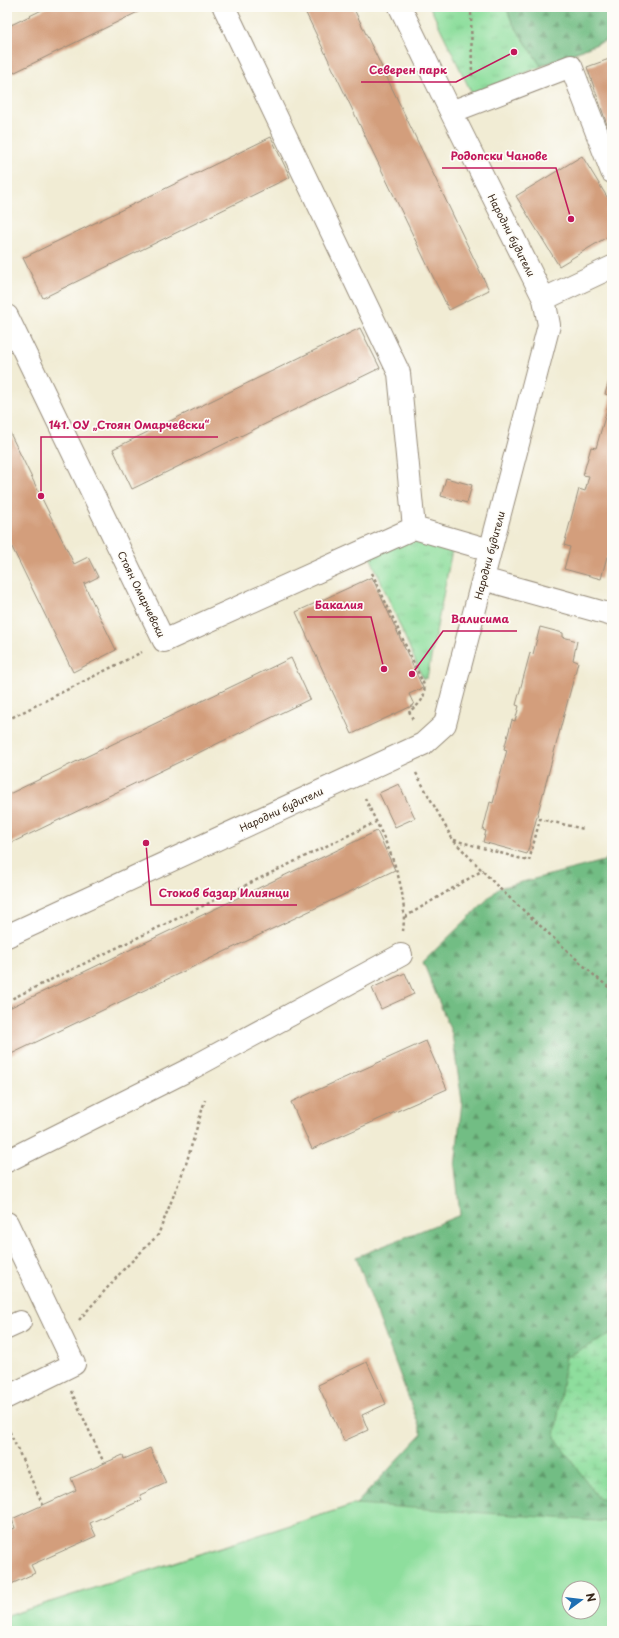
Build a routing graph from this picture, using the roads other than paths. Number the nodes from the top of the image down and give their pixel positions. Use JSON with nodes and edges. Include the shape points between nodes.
{"nodes":[{"id":1,"x":224,"y":7,"type":"edge"},
{"id":2,"x":400,"y":7,"type":"edge"},
{"id":3,"x":451,"y":112,"type":"junction"},
{"id":4,"x":612,"y":172,"type":"edge"},
{"id":5,"x":612,"y":267,"type":"edge"},
{"id":6,"x":544,"y":299,"type":"junction"},
{"id":7,"x":7,"y":316,"type":"edge"},
{"id":8,"x":414,"y":528,"type":"junction"},
{"id":9,"x":490,"y":550,"type":"junction"},
{"id":10,"x":483,"y":579,"type":"junction"},
{"id":11,"x":612,"y":615,"type":"edge"},
{"id":12,"x":7,"y":936,"type":"edge"},
{"id":13,"x":401,"y":955,"type":"road end"},
{"id":14,"x":7,"y":1161,"type":"edge"},
{"id":15,"x":7,"y":1223,"type":"edge"},
{"id":16,"x":7,"y":1397,"type":"edge"}],
"edges":[{"from":1,"to":8,"type":"street","via":[[399,372]]},
{"from":2,"to":3,"type":"street","name":"Народни будители"},
{"from":3,"to":4,"type":"street","via":[[571,66]]},
{"from":3,"to":6,"type":"street","name":"Народни будители"},
{"from":5,"to":6,"type":"street"},
{"from":6,"to":9,"type":"street","name":"Народни будители","via":[[549,325]]},
{"from":7,"to":8,"type":"street","name":"Стоян Омарчевски","via":[[164,641]]},
{"from":8,"to":9,"type":"street"},
{"from":9,"to":10,"type":"street","name":"Народни будители"},
{"from":10,"to":11,"type":"street"},
{"from":10,"to":12,"type":"street","name":"Народни будители","via":[[445,724],[423,744]]},
{"from":13,"to":14,"type":"street","via":[[192,1068]]},
{"from":15,"to":16,"type":"street","via":[[74,1364]]}]}
